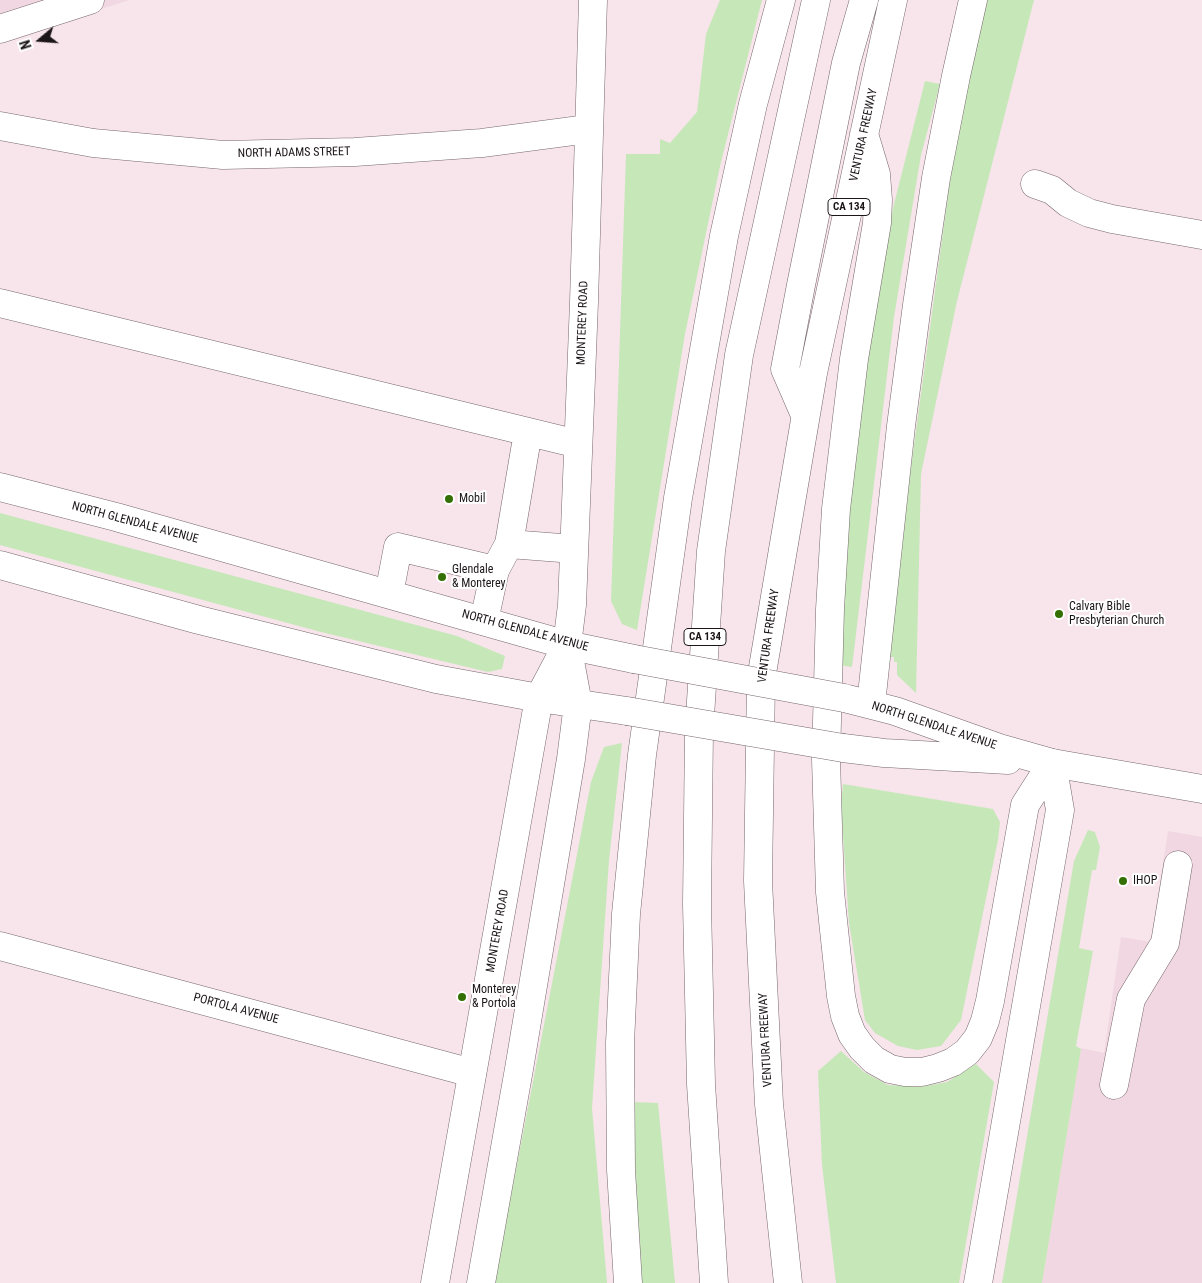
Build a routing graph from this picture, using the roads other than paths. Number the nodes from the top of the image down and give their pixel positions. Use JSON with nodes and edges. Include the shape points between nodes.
{"nodes":[{"id":1,"x":90,"y":0,"type":"edge"},
{"id":2,"x":592,"y":0,"type":"edge"},
{"id":3,"x":781,"y":0,"type":"edge"},
{"id":4,"x":816,"y":0,"type":"edge"},
{"id":5,"x":864,"y":0,"type":"edge"},
{"id":6,"x":894,"y":0,"type":"edge"},
{"id":7,"x":973,"y":0,"type":"edge"},
{"id":8,"x":0,"y":30,"type":"edge"},
{"id":9,"x":0,"y":126,"type":"edge"},
{"id":10,"x":588,"y":130,"type":"junction"},
{"id":11,"x":864,"y":134,"type":"junction"},
{"id":12,"x":1035,"y":184,"type":"dead end"},
{"id":13,"x":1202,"y":235,"type":"edge"},
{"id":14,"x":0,"y":303,"type":"edge"},
{"id":15,"x":805,"y":415,"type":"junction"},
{"id":16,"x":528,"y":432,"type":"junction"},
{"id":17,"x":578,"y":444,"type":"junction"},
{"id":18,"x":0,"y":487,"type":"edge"},
{"id":19,"x":509,"y":544,"type":"junction"},
{"id":20,"x":574,"y":549,"type":"junction"},
{"id":21,"x":0,"y":565,"type":"edge"},
{"id":22,"x":495,"y":570,"type":"junction"},
{"id":23,"x":389,"y":594,"type":"junction"},
{"id":24,"x":484,"y":621,"type":"junction"},
{"id":25,"x":567,"y":645,"type":"junction"},
{"id":26,"x":539,"y":698,"type":"junction"},
{"id":27,"x":578,"y":704,"type":"junction"},
{"id":28,"x":871,"y":704,"type":"junction"},
{"id":29,"x":1052,"y":763,"type":"junction"},
{"id":30,"x":1202,"y":789,"type":"edge"},
{"id":31,"x":1178,"y":864,"type":"dead end"},
{"id":32,"x":0,"y":946,"type":"edge"},
{"id":33,"x":472,"y":1073,"type":"junction"},
{"id":34,"x":1114,"y":1085,"type":"dead end"},
{"id":35,"x":435,"y":1283,"type":"edge"},
{"id":36,"x":481,"y":1283,"type":"edge"},
{"id":37,"x":628,"y":1283,"type":"edge"},
{"id":38,"x":714,"y":1283,"type":"edge"},
{"id":39,"x":788,"y":1283,"type":"edge"},
{"id":40,"x":978,"y":1283,"type":"edge"}],
"edges":[{"from":1,"to":8,"type":"main road"},
{"from":2,"to":10,"type":"main road","name":"MONTEREY ROAD"},
{"from":3,"to":37,"type":"main road","via":[[753,104],[724,236],[678,498],[642,755],[627,906],[620,1043],[621,1170]]},
{"from":4,"to":38,"type":"main road","number":"CA 134","via":[[739,355],[711,551],[699,731],[697,904],[700,1084]]},
{"from":5,"to":15,"type":"main road","via":[[846,63],[785,370]]},
{"from":6,"to":11,"type":"main road","name":"VENTURA FREEWAY","number":"CA 134"},
{"from":7,"to":28,"type":"main road","via":[[936,178],[917,305]]},
{"from":9,"to":10,"type":"main road","name":"NORTH ADAMS STREET","via":[[93,143],[223,155],[364,152],[482,143]]},
{"from":10,"to":17,"type":"main road","name":"MONTEREY ROAD"},
{"from":11,"to":15,"type":"main road","name":"VENTURA FREEWAY","number":"CA 134"},
{"from":11,"to":29,"type":"main road","via":[[876,174],[877,224],[856,342],[836,509],[826,759],[830,892],[841,996],[852,1034],[874,1060],[890,1069],[922,1072],[953,1062],[978,1038],[990,1001],[1025,805]]},
{"from":12,"to":13,"type":"main road","via":[[1052,190],[1068,203],[1089,213]]},
{"from":14,"to":16,"type":"main road"},
{"from":15,"to":39,"type":"main road","name":"VENTURA FREEWAY","number":"CA 134","via":[[761,689],[758,881],[769,1104]]},
{"from":16,"to":17,"type":"main road"},
{"from":16,"to":19,"type":"main road"},
{"from":17,"to":20,"type":"main road","name":"MONTEREY ROAD"},
{"from":18,"to":23,"type":"main road","name":"NORTH GLENDALE AVENUE"},
{"from":19,"to":20,"type":"main road"},
{"from":19,"to":22,"type":"main road"},
{"from":20,"to":25,"type":"main road","name":"MONTEREY ROAD"},
{"from":21,"to":26,"type":"main road","name":"NORTH GLENDALE AVENUE","via":[[199,620],[427,677]]},
{"from":22,"to":23,"type":"main road","via":[[398,547]]},
{"from":22,"to":24,"type":"main road"},
{"from":23,"to":24,"type":"main road","name":"NORTH GLENDALE AVENUE"},
{"from":24,"to":25,"type":"main road","name":"NORTH GLENDALE AVENUE"},
{"from":25,"to":26,"type":"main road","name":"MONTEREY ROAD"},
{"from":25,"to":27,"type":"main road","name":"MONTEREY ROAD"},
{"from":25,"to":28,"type":"main road","name":"NORTH GLENDALE AVENUE","bridge":true},
{"from":26,"to":27,"type":"main road","name":"NORTH GLENDALE AVENUE"},
{"from":26,"to":33,"type":"main road","name":"MONTEREY ROAD"},
{"from":27,"to":29,"type":"main road","name":"NORTH GLENDALE AVENUE","bridge":true,"via":[[843,748]]},
{"from":27,"to":36,"type":"main road","name":"MONTEREY ROAD"},
{"from":28,"to":29,"type":"main road","name":"NORTH GLENDALE AVENUE"},
{"from":29,"to":30,"type":"main road","name":"NORTH GLENDALE AVENUE"},
{"from":29,"to":40,"type":"main road","via":[[1060,810]]},
{"from":31,"to":34,"type":"main road","via":[[1164,943],[1131,999]]},
{"from":32,"to":33,"type":"main road","name":"PORTOLA AVENUE"},
{"from":33,"to":35,"type":"main road","name":"MONTEREY ROAD"}]}
